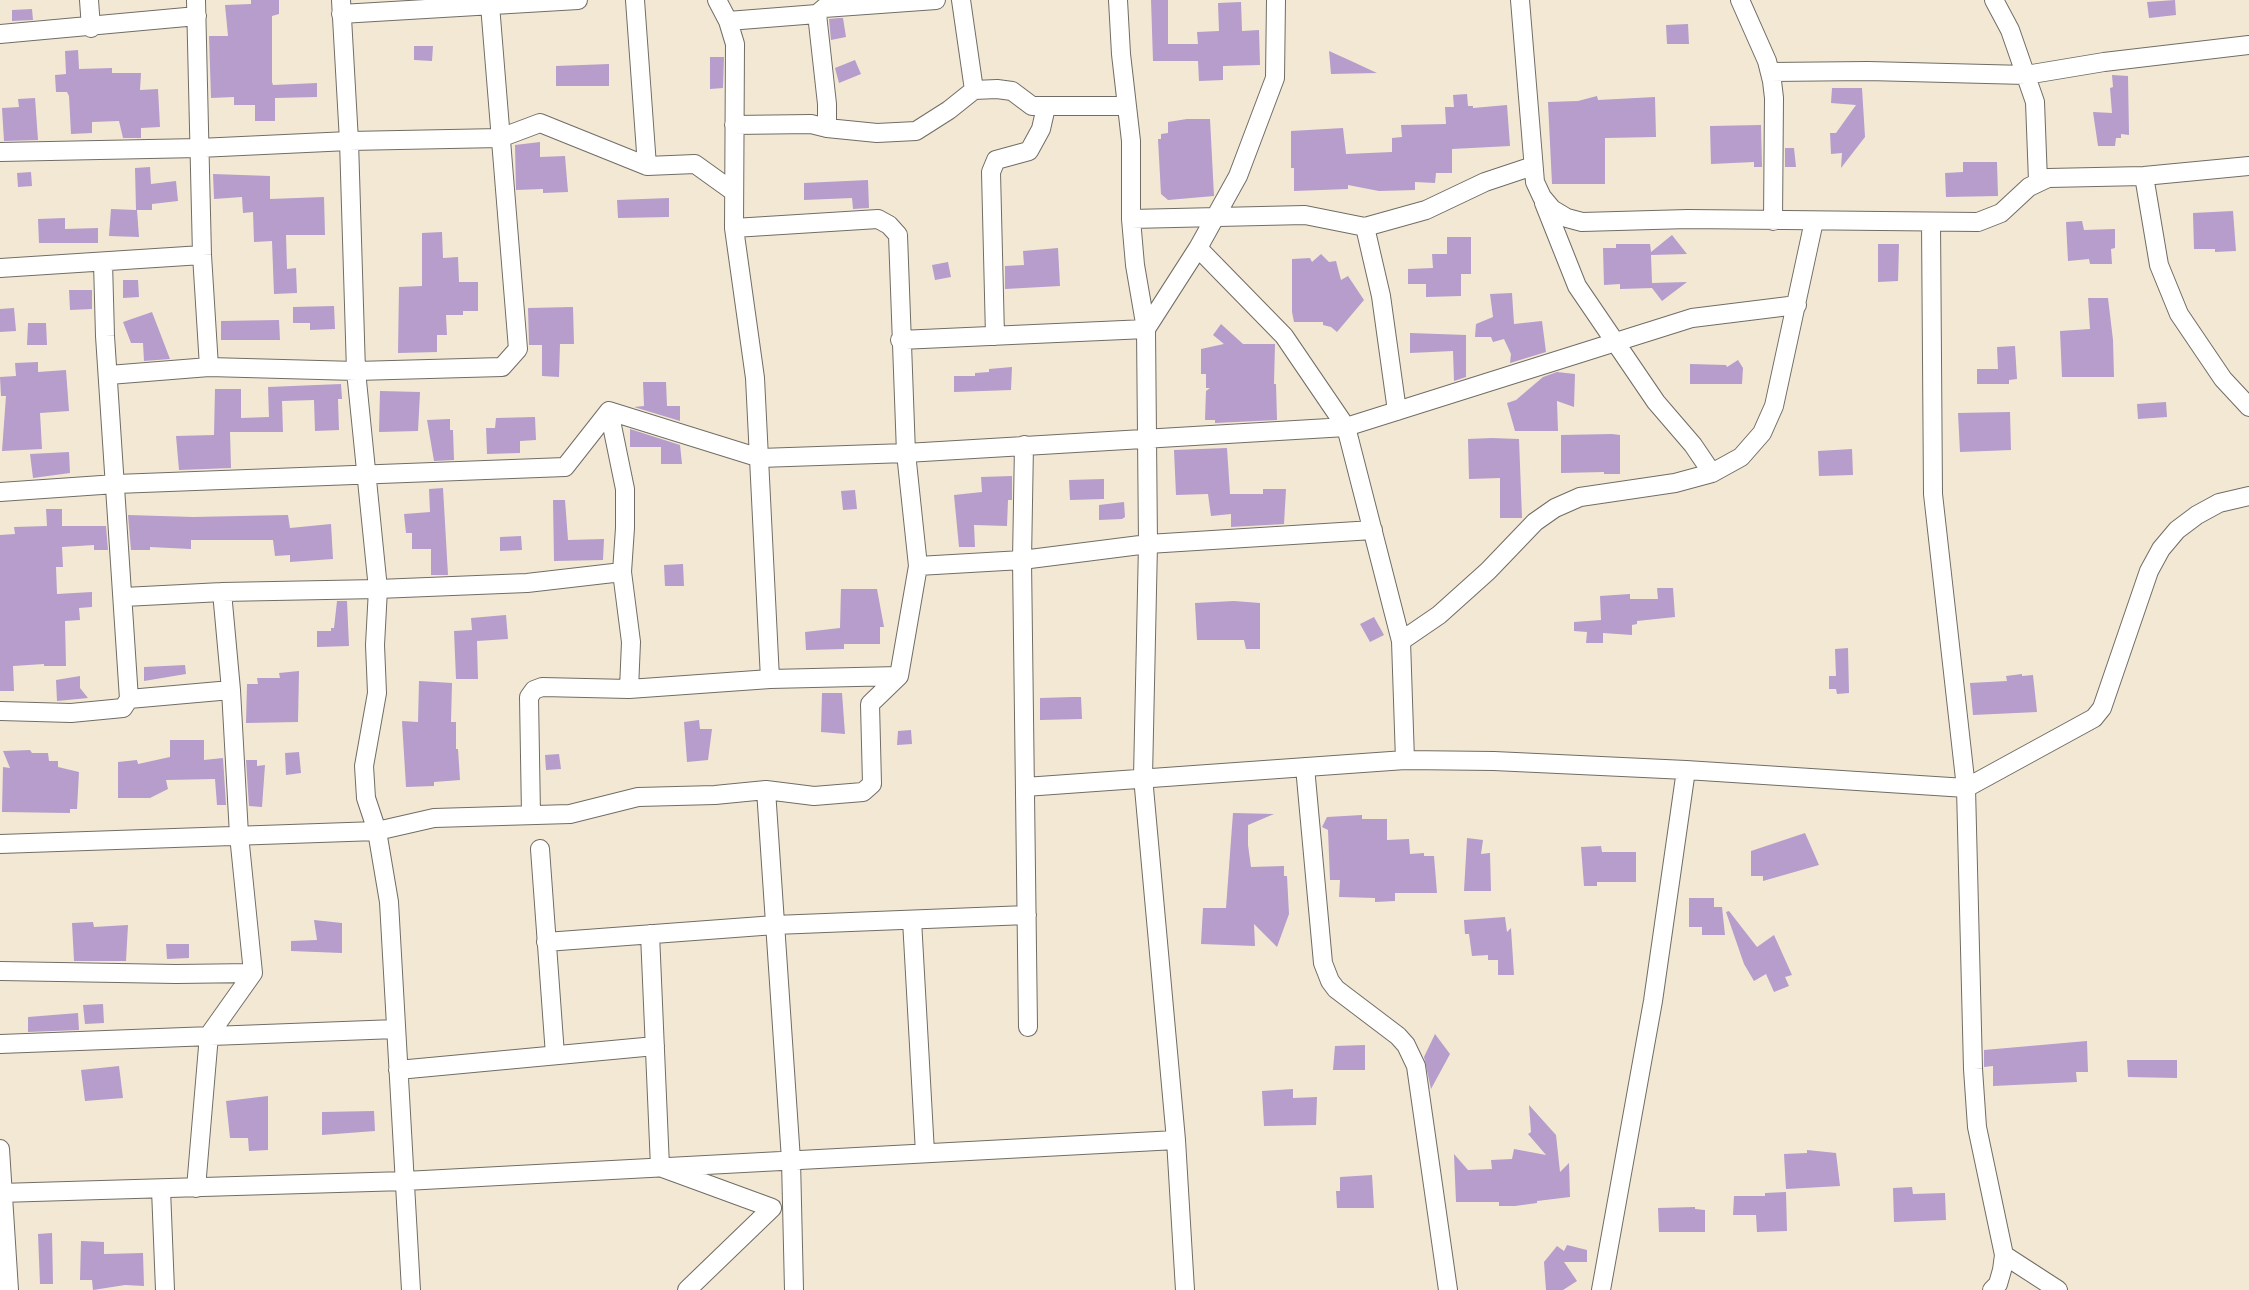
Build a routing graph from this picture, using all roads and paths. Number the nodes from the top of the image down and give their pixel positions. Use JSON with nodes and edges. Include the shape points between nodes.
{"nodes":[{"id":1,"x":89,"y":0,"type":"edge"},
{"id":2,"x":578,"y":0,"type":"edge"},
{"id":3,"x":635,"y":0,"type":"edge"},
{"id":4,"x":716,"y":0,"type":"edge"},
{"id":5,"x":936,"y":0,"type":"edge"},
{"id":6,"x":961,"y":0,"type":"edge"},
{"id":7,"x":1118,"y":0,"type":"edge"},
{"id":8,"x":1276,"y":0,"type":"edge"},
{"id":9,"x":1520,"y":0,"type":"edge"},
{"id":10,"x":1741,"y":0,"type":"edge"},
{"id":11,"x":1994,"y":0,"type":"edge"},
{"id":12,"x":490,"y":5,"type":"junction"},
{"id":13,"x":341,"y":7,"type":"edge"},
{"id":14,"x":822,"y":7,"type":"edge"},
{"id":15,"x":196,"y":8,"type":"edge"},
{"id":16,"x":728,"y":21,"type":"junction"},
{"id":17,"x":91,"y":28,"type":"junction"},
{"id":18,"x":0,"y":34,"type":"edge"},
{"id":19,"x":2249,"y":45,"type":"edge"},
{"id":20,"x":1770,"y":72,"type":"junction"},
{"id":21,"x":2026,"y":75,"type":"junction"},
{"id":22,"x":974,"y":90,"type":"junction"},
{"id":23,"x":1126,"y":106,"type":"junction"},
{"id":24,"x":1046,"y":107,"type":"junction"},
{"id":25,"x":734,"y":125,"type":"junction"},
{"id":26,"x":827,"y":128,"type":"junction"},
{"id":27,"x":500,"y":138,"type":"junction"},
{"id":28,"x":349,"y":141,"type":"junction"},
{"id":29,"x":199,"y":148,"type":"junction"},
{"id":30,"x":0,"y":152,"type":"edge"},
{"id":31,"x":647,"y":166,"type":"junction"},
{"id":32,"x":1533,"y":166,"type":"junction"},
{"id":33,"x":2249,"y":166,"type":"edge"},
{"id":34,"x":2144,"y":176,"type":"junction"},
{"id":35,"x":2038,"y":181,"type":"junction"},
{"id":36,"x":734,"y":192,"type":"junction"},
{"id":37,"x":1542,"y":197,"type":"junction"},
{"id":38,"x":1131,"y":219,"type":"junction"},
{"id":39,"x":1215,"y":219,"type":"junction"},
{"id":40,"x":1773,"y":221,"type":"junction"},
{"id":41,"x":1814,"y":221,"type":"junction"},
{"id":42,"x":1931,"y":222,"type":"junction"},
{"id":43,"x":1365,"y":227,"type":"junction"},
{"id":44,"x":734,"y":228,"type":"junction"},
{"id":45,"x":1198,"y":248,"type":"junction"},
{"id":46,"x":202,"y":255,"type":"junction"},
{"id":47,"x":103,"y":262,"type":"junction"},
{"id":48,"x":0,"y":268,"type":"edge"},
{"id":49,"x":1797,"y":304,"type":"junction"},
{"id":50,"x":1146,"y":329,"type":"junction"},
{"id":51,"x":995,"y":336,"type":"junction"},
{"id":52,"x":900,"y":340,"type":"junction"},
{"id":53,"x":1615,"y":344,"type":"junction"},
{"id":54,"x":209,"y":368,"type":"junction"},
{"id":55,"x":356,"y":371,"type":"junction"},
{"id":56,"x":108,"y":375,"type":"junction"},
{"id":57,"x":2249,"y":407,"type":"edge"},
{"id":58,"x":609,"y":411,"type":"junction"},
{"id":59,"x":1397,"y":411,"type":"junction"},
{"id":60,"x":1346,"y":427,"type":"junction"},
{"id":61,"x":1148,"y":437,"type":"junction"},
{"id":62,"x":1024,"y":445,"type":"junction"},
{"id":63,"x":906,"y":453,"type":"junction"},
{"id":64,"x":760,"y":458,"type":"junction"},
{"id":65,"x":1712,"y":473,"type":"junction"},
{"id":66,"x":367,"y":475,"type":"junction"},
{"id":67,"x":116,"y":484,"type":"junction"},
{"id":68,"x":0,"y":492,"type":"edge"},
{"id":69,"x":2249,"y":496,"type":"edge"},
{"id":70,"x":1373,"y":530,"type":"junction"},
{"id":71,"x":1149,"y":544,"type":"junction"},
{"id":72,"x":1022,"y":560,"type":"junction"},
{"id":73,"x":918,"y":566,"type":"junction"},
{"id":74,"x":622,"y":572,"type":"junction"},
{"id":75,"x":378,"y":589,"type":"junction"},
{"id":76,"x":222,"y":592,"type":"junction"},
{"id":77,"x":124,"y":597,"type":"junction"},
{"id":78,"x":1401,"y":641,"type":"junction"},
{"id":79,"x":899,"y":676,"type":"junction"},
{"id":80,"x":770,"y":679,"type":"junction"},
{"id":81,"x":629,"y":689,"type":"junction"},
{"id":82,"x":231,"y":691,"type":"junction"},
{"id":83,"x":130,"y":699,"type":"junction"},
{"id":84,"x":0,"y":711,"type":"edge"},
{"id":85,"x":1405,"y":760,"type":"junction"},
{"id":86,"x":1306,"y":767,"type":"junction"},
{"id":87,"x":1686,"y":771,"type":"junction"},
{"id":88,"x":1143,"y":777,"type":"junction"},
{"id":89,"x":1025,"y":787,"type":"junction"},
{"id":90,"x":1966,"y":788,"type":"junction"},
{"id":91,"x":766,"y":790,"type":"junction"},
{"id":92,"x":531,"y":816,"type":"junction"},
{"id":93,"x":377,"y":831,"type":"junction"},
{"id":94,"x":239,"y":835,"type":"junction"},
{"id":95,"x":0,"y":844,"type":"edge"},
{"id":96,"x":540,"y":849,"type":"dead end"},
{"id":97,"x":1027,"y":915,"type":"junction"},
{"id":98,"x":912,"y":920,"type":"junction"},
{"id":99,"x":775,"y":925,"type":"junction"},
{"id":100,"x":650,"y":934,"type":"junction"},
{"id":101,"x":546,"y":942,"type":"junction"},
{"id":102,"x":0,"y":971,"type":"edge"},
{"id":103,"x":253,"y":973,"type":"junction"},
{"id":104,"x":1028,"y":1027,"type":"dead end"},
{"id":105,"x":396,"y":1029,"type":"junction"},
{"id":106,"x":209,"y":1035,"type":"junction"},
{"id":107,"x":0,"y":1044,"type":"edge"},
{"id":108,"x":654,"y":1046,"type":"junction"},
{"id":109,"x":555,"y":1055,"type":"junction"},
{"id":110,"x":398,"y":1070,"type":"junction"},
{"id":111,"x":1176,"y":1140,"type":"junction"},
{"id":112,"x":0,"y":1149,"type":"edge"},
{"id":113,"x":925,"y":1153,"type":"junction"},
{"id":114,"x":790,"y":1160,"type":"junction"},
{"id":115,"x":660,"y":1167,"type":"junction"},
{"id":116,"x":405,"y":1181,"type":"junction"},
{"id":117,"x":196,"y":1188,"type":"junction"},
{"id":118,"x":161,"y":1189,"type":"junction"},
{"id":119,"x":1,"y":1193,"type":"edge"},
{"id":120,"x":772,"y":1208,"type":"junction"},
{"id":121,"x":792,"y":1251,"type":"junction"},
{"id":122,"x":2004,"y":1255,"type":"junction"},
{"id":123,"x":9,"y":1290,"type":"edge"},
{"id":124,"x":165,"y":1290,"type":"edge"},
{"id":125,"x":411,"y":1290,"type":"edge"},
{"id":126,"x":687,"y":1290,"type":"edge"},
{"id":127,"x":794,"y":1290,"type":"edge"},
{"id":128,"x":1185,"y":1290,"type":"edge"},
{"id":129,"x":1448,"y":1290,"type":"edge"},
{"id":130,"x":1601,"y":1290,"type":"edge"},
{"id":131,"x":1992,"y":1290,"type":"edge"},
{"id":132,"x":2058,"y":1290,"type":"edge"}],
"edges":[{"from":1,"to":17,"type":"street"},
{"from":2,"to":12,"type":"street"},
{"from":3,"to":31,"type":"street"},
{"from":4,"to":16,"type":"street"},
{"from":5,"to":14,"type":"street"},
{"from":6,"to":22,"type":"street"},
{"from":7,"to":23,"type":"street"},
{"from":8,"to":39,"type":"street","via":[[1275,78],[1238,176]]},
{"from":9,"to":32,"type":"street"},
{"from":10,"to":20,"type":"street"},
{"from":11,"to":21,"type":"street"},
{"from":12,"to":13,"type":"street"},
{"from":12,"to":27,"type":"street"},
{"from":13,"to":28,"type":"street"},
{"from":14,"to":16,"type":"street"},
{"from":14,"to":26,"type":"street"},
{"from":15,"to":17,"type":"street"},
{"from":15,"to":29,"type":"street"},
{"from":16,"to":25,"type":"street","via":[[735,44]]},
{"from":17,"to":18,"type":"street"},
{"from":19,"to":21,"type":"street"},
{"from":20,"to":21,"type":"street"},
{"from":20,"to":40,"type":"street"},
{"from":21,"to":35,"type":"street","via":[[2035,102]]},
{"from":22,"to":24,"type":"street","via":[[1012,92],[1032,106]]},
{"from":22,"to":26,"type":"street","via":[[916,131]]},
{"from":23,"to":24,"type":"street"},
{"from":23,"to":38,"type":"street"},
{"from":24,"to":51,"type":"street","via":[[1030,150],[996,160],[991,172]]},
{"from":25,"to":26,"type":"street"},
{"from":25,"to":36,"type":"street"},
{"from":27,"to":28,"type":"street"},
{"from":27,"to":31,"type":"street","via":[[540,124]]},
{"from":27,"to":55,"type":"street","via":[[518,349],[502,367]]},
{"from":28,"to":29,"type":"street"},
{"from":28,"to":55,"type":"street"},
{"from":29,"to":30,"type":"street"},
{"from":29,"to":46,"type":"street"},
{"from":31,"to":36,"type":"street","via":[[695,164]]},
{"from":32,"to":37,"type":"street"},
{"from":32,"to":43,"type":"street","via":[[1426,210]]},
{"from":33,"to":34,"type":"street"},
{"from":34,"to":35,"type":"street","via":[[2058,176]]},
{"from":34,"to":57,"type":"street","via":[[2159,265],[2179,314],[2223,379]]},
{"from":35,"to":42,"type":"street","via":[[1994,218]]},
{"from":36,"to":44,"type":"street"},
{"from":37,"to":40,"type":"street","via":[[1559,214],[1582,222]]},
{"from":37,"to":53,"type":"street","via":[[1577,286]]},
{"from":38,"to":39,"type":"street"},
{"from":38,"to":50,"type":"street"},
{"from":39,"to":43,"type":"street","via":[[1306,215]]},
{"from":39,"to":45,"type":"street"},
{"from":40,"to":41,"type":"street"},
{"from":41,"to":42,"type":"street"},
{"from":41,"to":49,"type":"street"},
{"from":42,"to":90,"type":"street","via":[[1933,494]]},
{"from":43,"to":59,"type":"street","via":[[1381,296]]},
{"from":44,"to":52,"type":"street","via":[[878,219],[889,225],[898,235]]},
{"from":44,"to":64,"type":"street","via":[[755,378]]},
{"from":45,"to":50,"type":"street"},
{"from":45,"to":60,"type":"street","via":[[1284,336]]},
{"from":46,"to":47,"type":"street"},
{"from":46,"to":54,"type":"street"},
{"from":47,"to":48,"type":"street"},
{"from":47,"to":56,"type":"street"},
{"from":49,"to":53,"type":"street","via":[[1692,318]]},
{"from":49,"to":65,"type":"street","via":[[1774,406],[1762,433],[1741,457]]},
{"from":50,"to":51,"type":"street"},
{"from":50,"to":61,"type":"street"},
{"from":51,"to":52,"type":"street"},
{"from":52,"to":63,"type":"street"},
{"from":53,"to":59,"type":"street"},
{"from":53,"to":65,"type":"street"},
{"from":54,"to":55,"type":"street"},
{"from":54,"to":56,"type":"street"},
{"from":55,"to":66,"type":"street"},
{"from":56,"to":67,"type":"street"},
{"from":58,"to":64,"type":"street"},
{"from":58,"to":66,"type":"street","via":[[565,467]]},
{"from":58,"to":74,"type":"street","via":[[625,489]]},
{"from":59,"to":60,"type":"street"},
{"from":60,"to":61,"type":"street"},
{"from":60,"to":70,"type":"street"},
{"from":61,"to":62,"type":"street"},
{"from":61,"to":71,"type":"street"},
{"from":62,"to":63,"type":"street"},
{"from":62,"to":72,"type":"street"},
{"from":63,"to":64,"type":"street"},
{"from":63,"to":73,"type":"street"},
{"from":64,"to":80,"type":"street"},
{"from":65,"to":78,"type":"street","via":[[1580,497],[1555,508],[1439,615]]},
{"from":66,"to":67,"type":"street"},
{"from":66,"to":75,"type":"street"},
{"from":67,"to":68,"type":"street"},
{"from":67,"to":77,"type":"street"},
{"from":69,"to":90,"type":"street","via":[[2219,503],[2196,515],[2161,549],[2149,571],[2102,708],[2094,718]]},
{"from":70,"to":71,"type":"street"},
{"from":70,"to":78,"type":"street"},
{"from":71,"to":72,"type":"street"},
{"from":71,"to":88,"type":"street"},
{"from":72,"to":73,"type":"street"},
{"from":72,"to":89,"type":"street"},
{"from":73,"to":79,"type":"street"},
{"from":74,"to":75,"type":"street","via":[[527,583]]},
{"from":74,"to":81,"type":"street","via":[[631,642]]},
{"from":75,"to":76,"type":"street"},
{"from":75,"to":93,"type":"street","via":[[377,693],[364,766],[366,798]]},
{"from":76,"to":77,"type":"street"},
{"from":76,"to":82,"type":"street"},
{"from":77,"to":83,"type":"street"},
{"from":78,"to":85,"type":"street"},
{"from":79,"to":80,"type":"street"},
{"from":79,"to":91,"type":"street","via":[[870,704],[872,784],[863,793],[814,796]]},
{"from":80,"to":81,"type":"street"},
{"from":81,"to":92,"type":"street","via":[[542,687],[528,697]]},
{"from":82,"to":83,"type":"street"},
{"from":82,"to":94,"type":"street"},
{"from":83,"to":84,"type":"street","via":[[123,708],[71,713]]},
{"from":85,"to":86,"type":"street"},
{"from":85,"to":87,"type":"street"},
{"from":86,"to":88,"type":"street"},
{"from":86,"to":129,"type":"street","via":[[1326,972],[1342,996],[1406,1045],[1416,1066]]},
{"from":87,"to":90,"type":"street"},
{"from":87,"to":130,"type":"street","via":[[1653,1001]]},
{"from":88,"to":89,"type":"street"},
{"from":88,"to":111,"type":"street"},
{"from":89,"to":97,"type":"street"},
{"from":90,"to":122,"type":"street","via":[[1973,1081]]},
{"from":91,"to":92,"type":"street","via":[[638,797],[570,814]]},
{"from":91,"to":99,"type":"street"},
{"from":92,"to":93,"type":"street","via":[[434,818]]},
{"from":93,"to":94,"type":"street"},
{"from":93,"to":105,"type":"street","via":[[389,902]]},
{"from":94,"to":95,"type":"street"},
{"from":94,"to":103,"type":"street"},
{"from":96,"to":101,"type":"street"},
{"from":97,"to":98,"type":"street"},
{"from":97,"to":104,"type":"street"},
{"from":98,"to":99,"type":"street"},
{"from":98,"to":113,"type":"street"},
{"from":99,"to":100,"type":"street"},
{"from":99,"to":114,"type":"street"},
{"from":100,"to":101,"type":"street"},
{"from":100,"to":108,"type":"street"},
{"from":101,"to":109,"type":"street"},
{"from":102,"to":103,"type":"street"},
{"from":103,"to":106,"type":"street"},
{"from":105,"to":106,"type":"street"},
{"from":105,"to":110,"type":"street"},
{"from":106,"to":107,"type":"street"},
{"from":106,"to":117,"type":"street"},
{"from":108,"to":109,"type":"street"},
{"from":108,"to":115,"type":"street"},
{"from":109,"to":110,"type":"street"},
{"from":110,"to":116,"type":"street"},
{"from":111,"to":113,"type":"street"},
{"from":111,"to":128,"type":"street"},
{"from":112,"to":119,"type":"street"},
{"from":113,"to":114,"type":"street"},
{"from":114,"to":115,"type":"street"},
{"from":114,"to":121,"type":"street"},
{"from":115,"to":116,"type":"street"},
{"from":115,"to":120,"type":"street"},
{"from":116,"to":117,"type":"street"},
{"from":116,"to":125,"type":"street"},
{"from":117,"to":118,"type":"street"},
{"from":118,"to":119,"type":"street"},
{"from":118,"to":124,"type":"street"},
{"from":119,"to":123,"type":"street"},
{"from":120,"to":121,"type":"street"},
{"from":120,"to":126,"type":"street"},
{"from":121,"to":127,"type":"street"},
{"from":122,"to":131,"type":"street"},
{"from":122,"to":132,"type":"street"}]}
